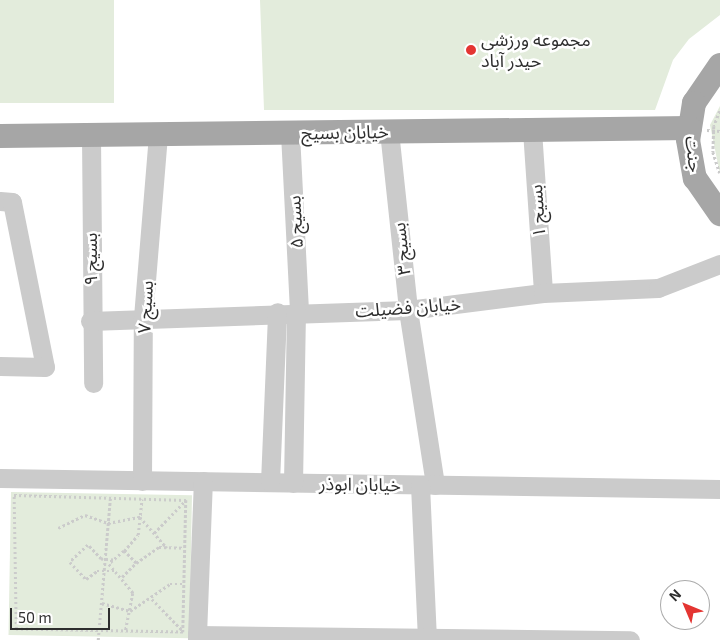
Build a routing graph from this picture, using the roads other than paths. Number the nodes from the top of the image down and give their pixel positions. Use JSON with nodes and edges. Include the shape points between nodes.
{"nodes":[{"id":1,"x":720,"y":65,"type":"edge"},
{"id":2,"x":690,"y":128,"type":"junction"},
{"id":3,"x":532,"y":130,"type":"junction"},
{"id":4,"x":290,"y":132,"type":"junction"},
{"id":5,"x":389,"y":132,"type":"junction"},
{"id":6,"x":158,"y":134,"type":"junction"},
{"id":7,"x":91,"y":135,"type":"junction"},
{"id":8,"x":0,"y":136,"type":"edge"},
{"id":9,"x":0,"y":201,"type":"edge"},
{"id":10,"x":720,"y":214,"type":"edge"},
{"id":11,"x":720,"y":264,"type":"edge"},
{"id":12,"x":543,"y":292,"type":"junction"},
{"id":13,"x":408,"y":310,"type":"junction"},
{"id":14,"x":277,"y":312,"type":"junction"},
{"id":15,"x":298,"y":312,"type":"junction"},
{"id":16,"x":143,"y":317,"type":"junction"},
{"id":17,"x":90,"y":321,"type":"junction"},
{"id":18,"x":0,"y":366,"type":"edge"},
{"id":19,"x":93,"y":383,"type":"dead end"},
{"id":20,"x":0,"y":478,"type":"edge"},
{"id":21,"x":199,"y":481,"type":"junction"},
{"id":22,"x":270,"y":482,"type":"junction"},
{"id":23,"x":293,"y":483,"type":"junction"},
{"id":24,"x":427,"y":485,"type":"junction"},
{"id":25,"x":720,"y":489,"type":"edge"},
{"id":26,"x":142,"y":490,"type":"junction"},
{"id":27,"x":192,"y":636,"type":"edge"},
{"id":28,"x":427,"y":637,"type":"junction"},
{"id":29,"x":376,"y":638,"type":"edge"},
{"id":30,"x":306,"y":639,"type":"edge"},
{"id":31,"x":488,"y":639,"type":"edge"},
{"id":32,"x":590,"y":640,"type":"edge"},
{"id":33,"x":630,"y":640,"type":"edge"}],
"edges":[{"from":1,"to":2,"type":"main road","name":"جنت","via":[[694,103]]},
{"from":2,"to":3,"type":"main road","name":"خیابان بسیج"},
{"from":2,"to":10,"type":"main road","name":"جنت","via":[[688,140],[695,178]]},
{"from":3,"to":5,"type":"main road","name":"خیابان بسیج"},
{"from":3,"to":12,"type":"street","name":"بسیج ۱"},
{"from":4,"to":5,"type":"main road","name":"خیابان بسیج"},
{"from":4,"to":6,"type":"main road","name":"خیابان بسیج"},
{"from":4,"to":15,"type":"street","name":"بسیج ۵"},
{"from":5,"to":13,"type":"street","name":"بسیج ۳"},
{"from":6,"to":7,"type":"main road","name":"خیابان بسیج"},
{"from":6,"to":16,"type":"street","name":"بسیج ۷"},
{"from":7,"to":8,"type":"main road","name":"خیابان بسیج"},
{"from":7,"to":17,"type":"street","name":"بسیج ۹"},
{"from":9,"to":18,"type":"street","via":[[12,202],[45,367]]},
{"from":11,"to":12,"type":"street","name":"خیابان فضیلت","via":[[658,288]]},
{"from":12,"to":13,"type":"street","name":"خیابان فضیلت"},
{"from":13,"to":15,"type":"street","name":"خیابان فضیلت"},
{"from":13,"to":24,"type":"street","name":"بسیج ۳"},
{"from":14,"to":15,"type":"street","name":"خیابان فضیلت"},
{"from":14,"to":16,"type":"street","name":"خیابان فضیلت"},
{"from":14,"to":22,"type":"street"},
{"from":15,"to":23,"type":"street","name":"بسیج ۵"},
{"from":16,"to":17,"type":"street","name":"خیابان فضیلت"},
{"from":16,"to":26,"type":"street","name":"بسیج ۷"},
{"from":17,"to":19,"type":"street","name":"بسیج ۹"},
{"from":20,"to":26,"type":"street","name":"خیابان ابوذر"},
{"from":21,"to":22,"type":"street","name":"خیابان ابوذر"},
{"from":21,"to":26,"type":"street","name":"خیابان ابوذر"},
{"from":21,"to":27,"type":"street"},
{"from":22,"to":23,"type":"street","name":"خیابان ابوذر"},
{"from":23,"to":24,"type":"street","name":"خیابان ابوذر"},
{"from":24,"to":25,"type":"street","name":"خیابان ابوذر"},
{"from":24,"to":28,"type":"street","name":"بسیج ۳"},
{"from":27,"to":30,"type":"street"},
{"from":28,"to":29,"type":"street"},
{"from":28,"to":31,"type":"street"},
{"from":29,"to":30,"type":"street"},
{"from":31,"to":32,"type":"street"},
{"from":32,"to":33,"type":"street"}]}
